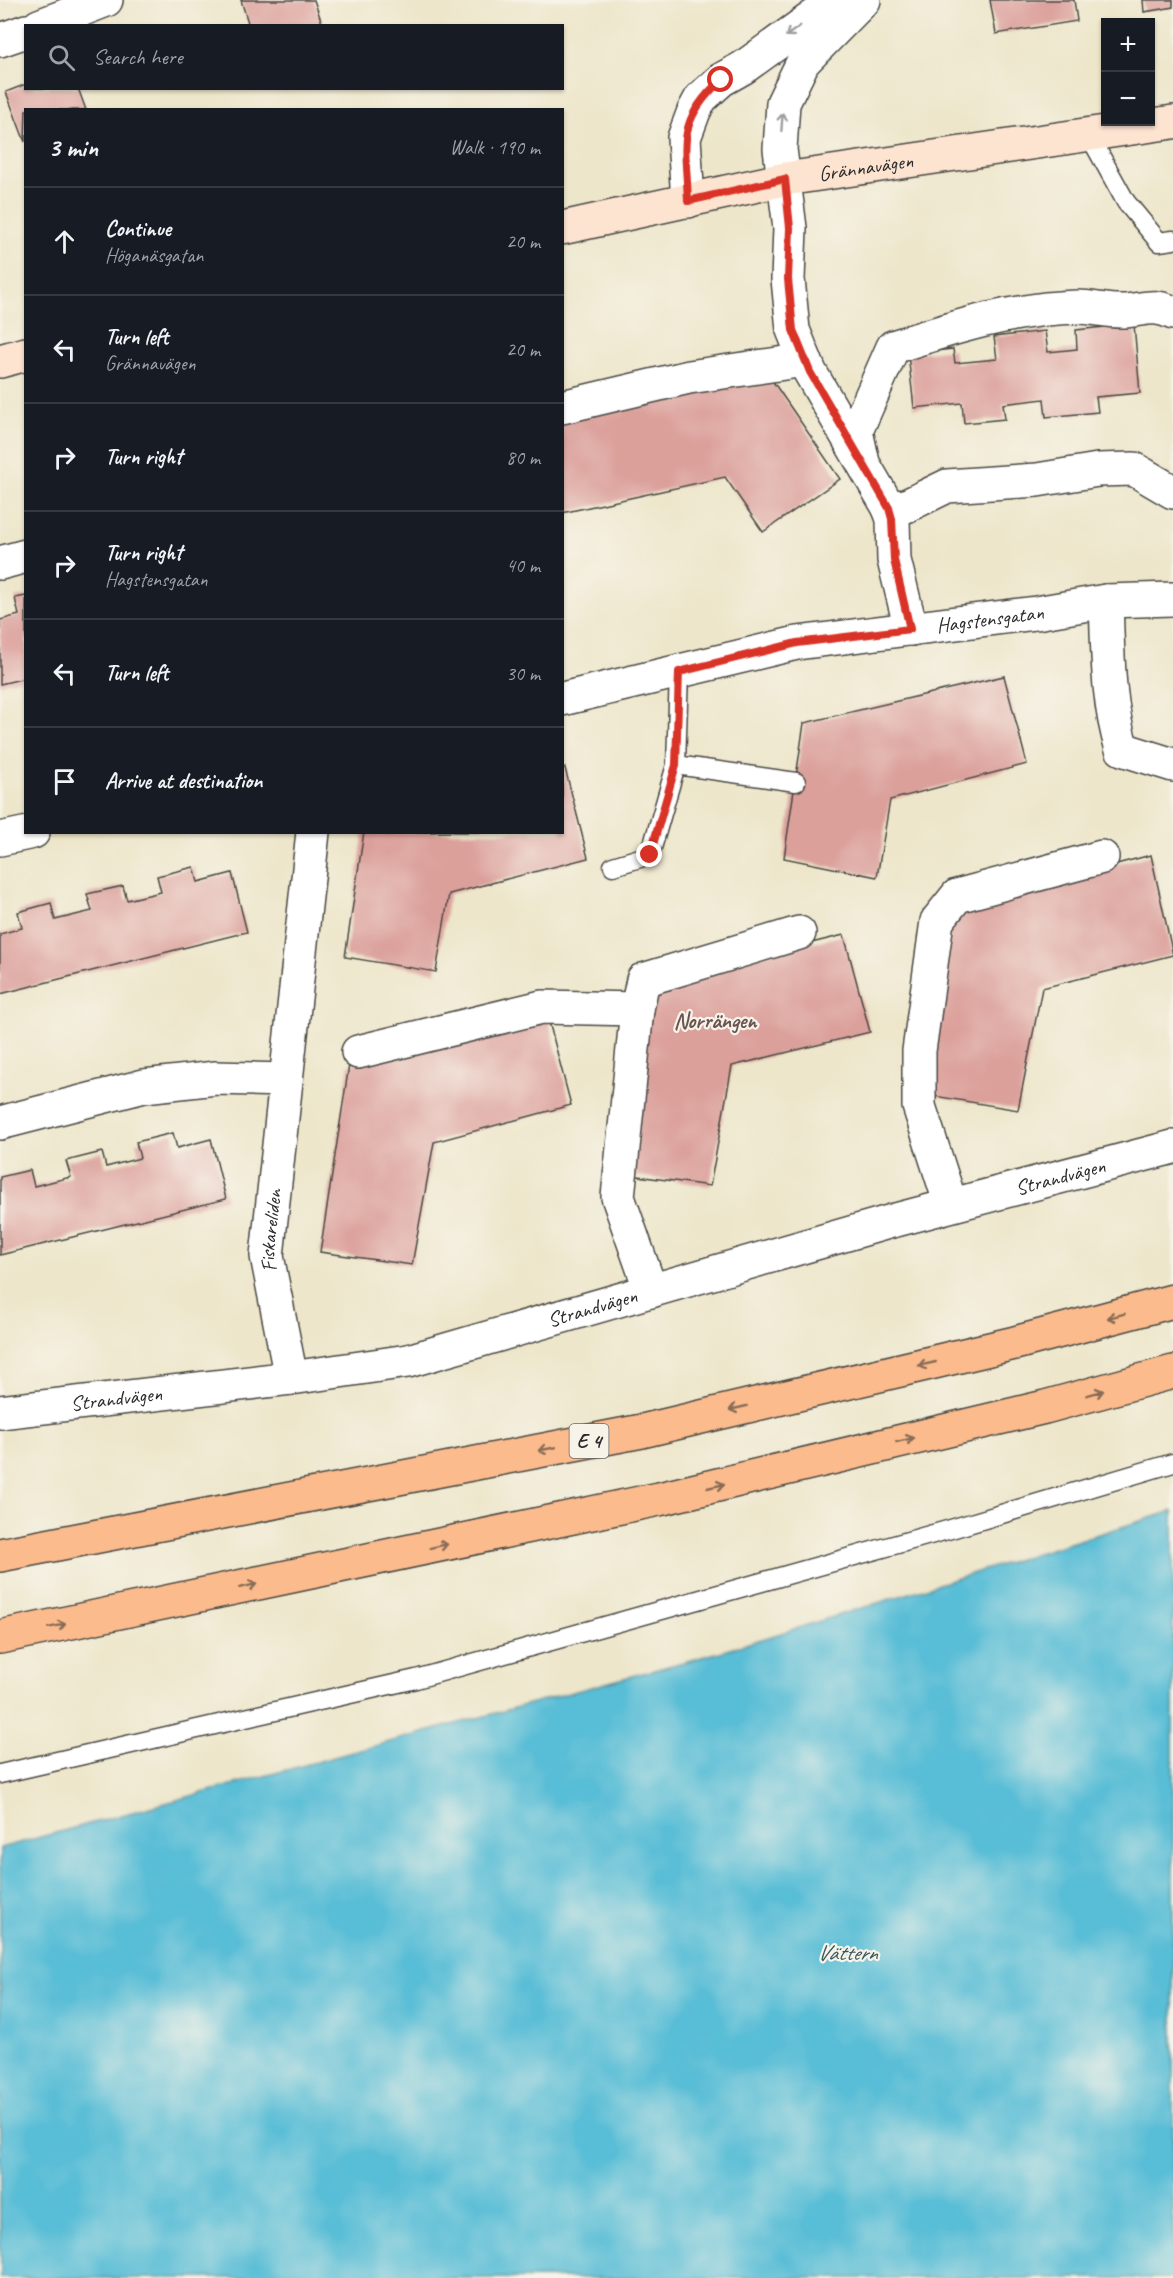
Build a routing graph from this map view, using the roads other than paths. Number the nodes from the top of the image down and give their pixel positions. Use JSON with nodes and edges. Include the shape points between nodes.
{"nodes":[{"id":1,"x":106,"y":0,"type":"edge"},
{"id":2,"x":842,"y":0,"type":"edge"},
{"id":3,"x":864,"y":0,"type":"edge"},
{"id":4,"x":44,"y":24,"type":"edge"},
{"id":5,"x":24,"y":32,"type":"edge"},
{"id":6,"x":0,"y":40,"type":"edge"},
{"id":7,"x":1173,"y":122,"type":"edge"},
{"id":8,"x":1089,"y":135,"type":"junction"},
{"id":9,"x":785,"y":179,"type":"junction"},
{"id":10,"x":688,"y":201,"type":"junction"},
{"id":11,"x":564,"y":228,"type":"edge"},
{"id":12,"x":1173,"y":240,"type":"edge"},
{"id":13,"x":1173,"y":313,"type":"edge"},
{"id":14,"x":24,"y":355,"type":"edge"},
{"id":15,"x":805,"y":360,"type":"junction"},
{"id":16,"x":0,"y":361,"type":"edge"},
{"id":17,"x":564,"y":407,"type":"edge"},
{"id":18,"x":863,"y":463,"type":"junction"},
{"id":19,"x":1173,"y":492,"type":"edge"},
{"id":20,"x":889,"y":508,"type":"junction"},
{"id":21,"x":24,"y":557,"type":"edge"},
{"id":22,"x":0,"y":563,"type":"edge"},
{"id":23,"x":1173,"y":599,"type":"edge"},
{"id":24,"x":1106,"y":601,"type":"junction"},
{"id":25,"x":910,"y":629,"type":"junction"},
{"id":26,"x":679,"y":672,"type":"junction"},
{"id":27,"x":564,"y":699,"type":"edge"},
{"id":28,"x":676,"y":765,"type":"junction"},
{"id":29,"x":1173,"y":765,"type":"edge"},
{"id":30,"x":796,"y":782,"type":"dead end"},
{"id":31,"x":24,"y":834,"type":"edge"},
{"id":32,"x":313,"y":834,"type":"edge"},
{"id":33,"x":0,"y":839,"type":"edge"},
{"id":34,"x":1102,"y":856,"type":"dead end"},
{"id":35,"x":613,"y":866,"type":"dead end"},
{"id":36,"x":799,"y":933,"type":"dead end"},
{"id":37,"x":637,"y":1009,"type":"junction"},
{"id":38,"x":358,"y":1052,"type":"dead end"},
{"id":39,"x":286,"y":1080,"type":"junction"},
{"id":40,"x":0,"y":1123,"type":"edge"},
{"id":41,"x":1173,"y":1147,"type":"edge"},
{"id":42,"x":951,"y":1205,"type":"junction"},
{"id":43,"x":651,"y":1291,"type":"junction"},
{"id":44,"x":1173,"y":1301,"type":"edge"},
{"id":45,"x":1173,"y":1372,"type":"edge"},
{"id":46,"x":291,"y":1378,"type":"junction"},
{"id":47,"x":0,"y":1412,"type":"edge"},
{"id":48,"x":1173,"y":1463,"type":"edge"},
{"id":49,"x":0,"y":1555,"type":"edge"},
{"id":50,"x":0,"y":1637,"type":"edge"},
{"id":51,"x":0,"y":1774,"type":"edge"}],
"edges":[{"from":1,"to":4,"type":"street"},
{"from":2,"to":10,"type":"street","one_way":true,"via":[[721,80],[701,98],[684,138]]},
{"from":9,"to":3,"type":"street","one_way":true,"via":[[780,149],[783,103],[803,62]]},
{"from":5,"to":6,"type":"street"},
{"from":7,"to":8,"type":"main road","name":"Grännavägen"},
{"from":8,"to":9,"type":"main road","name":"Grännavägen"},
{"from":8,"to":12,"type":"lane","via":[[1126,202],[1159,242]]},
{"from":9,"to":10,"type":"main road","name":"Grännavägen"},
{"from":9,"to":15,"type":"street","via":[[793,330]]},
{"from":10,"to":11,"type":"main road","name":"Grännavägen"},
{"from":13,"to":18,"type":"street","via":[[1161,307],[1123,311],[1079,307],[1026,312],[893,347],[856,431]]},
{"from":14,"to":16,"type":"main road"},
{"from":15,"to":17,"type":"street","via":[[689,376]]},
{"from":15,"to":18,"type":"street"},
{"from":18,"to":20,"type":"street"},
{"from":19,"to":20,"type":"street","via":[[1134,469],[1098,470],[1037,480],[947,486],[906,506]]},
{"from":20,"to":25,"type":"street","via":[[894,560]]},
{"from":21,"to":22,"type":"street"},
{"from":23,"to":24,"type":"street","name":"Hagstensgatan"},
{"from":24,"to":25,"type":"street","name":"Hagstensgatan"},
{"from":24,"to":29,"type":"street","via":[[1113,721],[1122,749]]},
{"from":25,"to":26,"type":"street","name":"Hagstensgatan","via":[[797,643]]},
{"from":26,"to":27,"type":"street","name":"Hagstensgatan"},
{"from":26,"to":28,"type":"lane"},
{"from":28,"to":30,"type":"lane"},
{"from":28,"to":35,"type":"lane","via":[[650,855]]},
{"from":31,"to":33,"type":"street"},
{"from":32,"to":39,"type":"street","name":"Fiskareliden"},
{"from":34,"to":42,"type":"street","via":[[957,896],[938,921],[919,1051],[919,1106]]},
{"from":36,"to":37,"type":"street","via":[[643,980]]},
{"from":37,"to":38,"type":"street","via":[[542,1007]]},
{"from":37,"to":43,"type":"street","via":[[618,1197]]},
{"from":39,"to":40,"type":"street","via":[[216,1077],[144,1086]]},
{"from":39,"to":46,"type":"street","name":"Fiskareliden","via":[[267,1256]]},
{"from":41,"to":42,"type":"street","name":"Strandvägen"},
{"from":42,"to":43,"type":"street","name":"Strandvägen"},
{"from":43,"to":46,"type":"street","name":"Strandvägen","via":[[408,1361]]},
{"from":44,"to":49,"type":"highway","number":"E 4","one_way":true,"via":[[1003,1346],[642,1431]]},
{"from":50,"to":45,"type":"highway","one_way":true,"via":[[659,1499],[1045,1407]]},
{"from":46,"to":47,"type":"street","name":"Strandvägen"},
{"from":48,"to":51,"type":"lane","via":[[416,1678]]}]}
